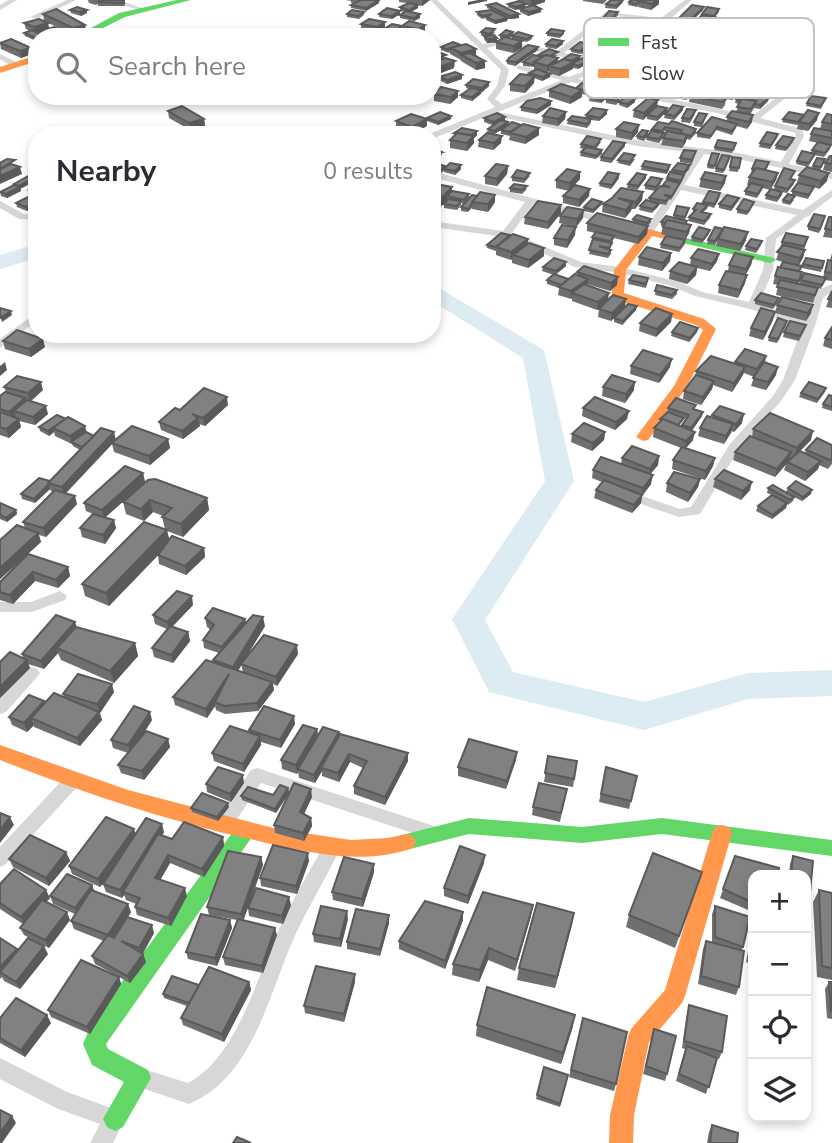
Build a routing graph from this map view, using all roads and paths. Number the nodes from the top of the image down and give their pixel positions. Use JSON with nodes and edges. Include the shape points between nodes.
{"nodes":[{"id":1,"x":14,"y":0,"type":"edge"},
{"id":2,"x":73,"y":0,"type":"edge"},
{"id":3,"x":112,"y":0,"type":"edge"},
{"id":4,"x":187,"y":0,"type":"edge"},
{"id":5,"x":433,"y":0,"type":"edge"},
{"id":6,"x":668,"y":0,"type":"edge"},
{"id":7,"x":684,"y":2,"type":"edge"},
{"id":8,"x":0,"y":8,"type":"edge"},
{"id":9,"x":141,"y":9,"type":"junction"},
{"id":10,"x":34,"y":17,"type":"edge"},
{"id":11,"x":602,"y":18,"type":"edge"},
{"id":12,"x":643,"y":18,"type":"edge"},
{"id":13,"x":660,"y":18,"type":"edge"},
{"id":14,"x":98,"y":28,"type":"edge"},
{"id":15,"x":584,"y":33,"type":"edge"},
{"id":16,"x":481,"y":47,"type":"junction"},
{"id":17,"x":558,"y":54,"type":"junction"},
{"id":18,"x":0,"y":56,"type":"edge"},
{"id":19,"x":584,"y":59,"type":"edge"},
{"id":20,"x":28,"y":62,"type":"edge"},
{"id":21,"x":17,"y":66,"type":"junction"},
{"id":22,"x":520,"y":67,"type":"edge"},
{"id":23,"x":0,"y":70,"type":"edge"},
{"id":24,"x":584,"y":72,"type":"edge"},
{"id":25,"x":563,"y":79,"type":"junction"},
{"id":26,"x":584,"y":83,"type":"edge"},
{"id":27,"x":657,"y":98,"type":"edge"},
{"id":28,"x":782,"y":98,"type":"edge"},
{"id":29,"x":496,"y":111,"type":"junction"},
{"id":30,"x":755,"y":118,"type":"junction"},
{"id":31,"x":441,"y":132,"type":"edge"},
{"id":32,"x":702,"y":151,"type":"junction"},
{"id":33,"x":783,"y":166,"type":"junction"},
{"id":34,"x":441,"y":176,"type":"edge"},
{"id":35,"x":832,"y":176,"type":"edge"},
{"id":36,"x":681,"y":187,"type":"junction"},
{"id":37,"x":832,"y":193,"type":"edge"},
{"id":38,"x":531,"y":200,"type":"junction"},
{"id":39,"x":0,"y":204,"type":"edge"},
{"id":40,"x":807,"y":214,"type":"junction"},
{"id":41,"x":28,"y":217,"type":"edge"},
{"id":42,"x":441,"y":225,"type":"edge"},
{"id":43,"x":649,"y":232,"type":"junction"},
{"id":44,"x":506,"y":233,"type":"junction"},
{"id":45,"x":769,"y":260,"type":"junction"},
{"id":46,"x":620,"y":270,"type":"junction"},
{"id":47,"x":832,"y":287,"type":"edge"},
{"id":48,"x":753,"y":306,"type":"junction"},
{"id":49,"x":28,"y":322,"type":"edge"},
{"id":50,"x":810,"y":326,"type":"junction"},
{"id":51,"x":0,"y":345,"type":"edge"},
{"id":52,"x":643,"y":436,"type":"dead end"},
{"id":53,"x":613,"y":489,"type":"edge"},
{"id":54,"x":61,"y":596,"type":"dead end"},
{"id":55,"x":0,"y":607,"type":"edge"},
{"id":56,"x":32,"y":673,"type":"dead end"},
{"id":57,"x":0,"y":708,"type":"edge"},
{"id":58,"x":0,"y":752,"type":"edge"},
{"id":59,"x":72,"y":781,"type":"junction"},
{"id":60,"x":223,"y":827,"type":"junction"},
{"id":61,"x":246,"y":831,"type":"junction"},
{"id":62,"x":433,"y":833,"type":"junction"},
{"id":63,"x":722,"y":833,"type":"junction"},
{"id":64,"x":832,"y":848,"type":"edge"},
{"id":65,"x":331,"y":849,"type":"junction"},
{"id":66,"x":0,"y":859,"type":"edge"},
{"id":67,"x":0,"y":1068,"type":"edge"},
{"id":68,"x":140,"y":1078,"type":"junction"},
{"id":69,"x":115,"y":1119,"type":"junction"},
{"id":70,"x":101,"y":1143,"type":"edge"},
{"id":71,"x":621,"y":1143,"type":"edge"}],
"edges":[{"from":1,"to":8,"type":"street"},
{"from":2,"to":10,"type":"street"},
{"from":3,"to":9,"type":"street"},
{"from":4,"to":9,"type":"street"},
{"from":5,"to":16,"type":"street"},
{"from":6,"to":7,"type":"street"},
{"from":7,"to":13,"type":"street"},
{"from":9,"to":14,"type":"street"},
{"from":11,"to":12,"type":"street","via":[[608,13]]},
{"from":15,"to":17,"type":"street"},
{"from":16,"to":17,"type":"street","via":[[500,42]]},
{"from":16,"to":29,"type":"street","via":[[505,70],[491,99]]},
{"from":17,"to":19,"type":"street"},
{"from":18,"to":21,"type":"street"},
{"from":20,"to":21,"type":"street"},
{"from":21,"to":23,"type":"street"},
{"from":22,"to":25,"type":"street"},
{"from":24,"to":25,"type":"street"},
{"from":25,"to":26,"type":"street"},
{"from":25,"to":29,"type":"street"},
{"from":27,"to":30,"type":"street"},
{"from":28,"to":30,"type":"street"},
{"from":29,"to":31,"type":"street"},
{"from":29,"to":32,"type":"street","via":[[637,143]]},
{"from":30,"to":33,"type":"street","via":[[800,133]]},
{"from":32,"to":33,"type":"street"},
{"from":32,"to":36,"type":"street"},
{"from":33,"to":35,"type":"street"},
{"from":34,"to":38,"type":"street"},
{"from":36,"to":40,"type":"street"},
{"from":36,"to":43,"type":"street"},
{"from":37,"to":40,"type":"street"},
{"from":38,"to":43,"type":"street"},
{"from":38,"to":44,"type":"street"},
{"from":39,"to":41,"type":"street"},
{"from":40,"to":45,"type":"street","via":[[771,238]]},
{"from":42,"to":44,"type":"street"},
{"from":43,"to":45,"type":"street"},
{"from":43,"to":46,"type":"street"},
{"from":44,"to":46,"type":"street","via":[[579,265]]},
{"from":45,"to":48,"type":"street"},
{"from":46,"to":48,"type":"street"},
{"from":46,"to":52,"type":"street","via":[[621,297],[701,322],[710,329],[680,387]]},
{"from":47,"to":50,"type":"street","via":[[822,292]]},
{"from":48,"to":50,"type":"street"},
{"from":49,"to":51,"type":"street"},
{"from":50,"to":53,"type":"street","via":[[789,380],[734,447],[695,511],[679,513]]},
{"from":54,"to":55,"type":"street","via":[[32,607]]},
{"from":56,"to":57,"type":"street"},
{"from":58,"to":59,"type":"street"},
{"from":59,"to":60,"type":"street"},
{"from":59,"to":66,"type":"street"},
{"from":60,"to":61,"type":"street"},
{"from":60,"to":62,"type":"street","via":[[257,775]]},
{"from":61,"to":65,"type":"street"},
{"from":61,"to":68,"type":"street","via":[[94,1044],[100,1058]]},
{"from":62,"to":63,"type":"street","via":[[487,826],[582,835],[662,826]]},
{"from":62,"to":65,"type":"street","via":[[396,845]]},
{"from":63,"to":64,"type":"street"},
{"from":63,"to":71,"type":"street","via":[[674,996],[639,1037],[622,1115]]},
{"from":65,"to":68,"type":"street","via":[[225,1066],[210,1083],[189,1094]]},
{"from":67,"to":69,"type":"street","via":[[63,1101]]},
{"from":68,"to":69,"type":"street"},
{"from":69,"to":70,"type":"street"}]}
